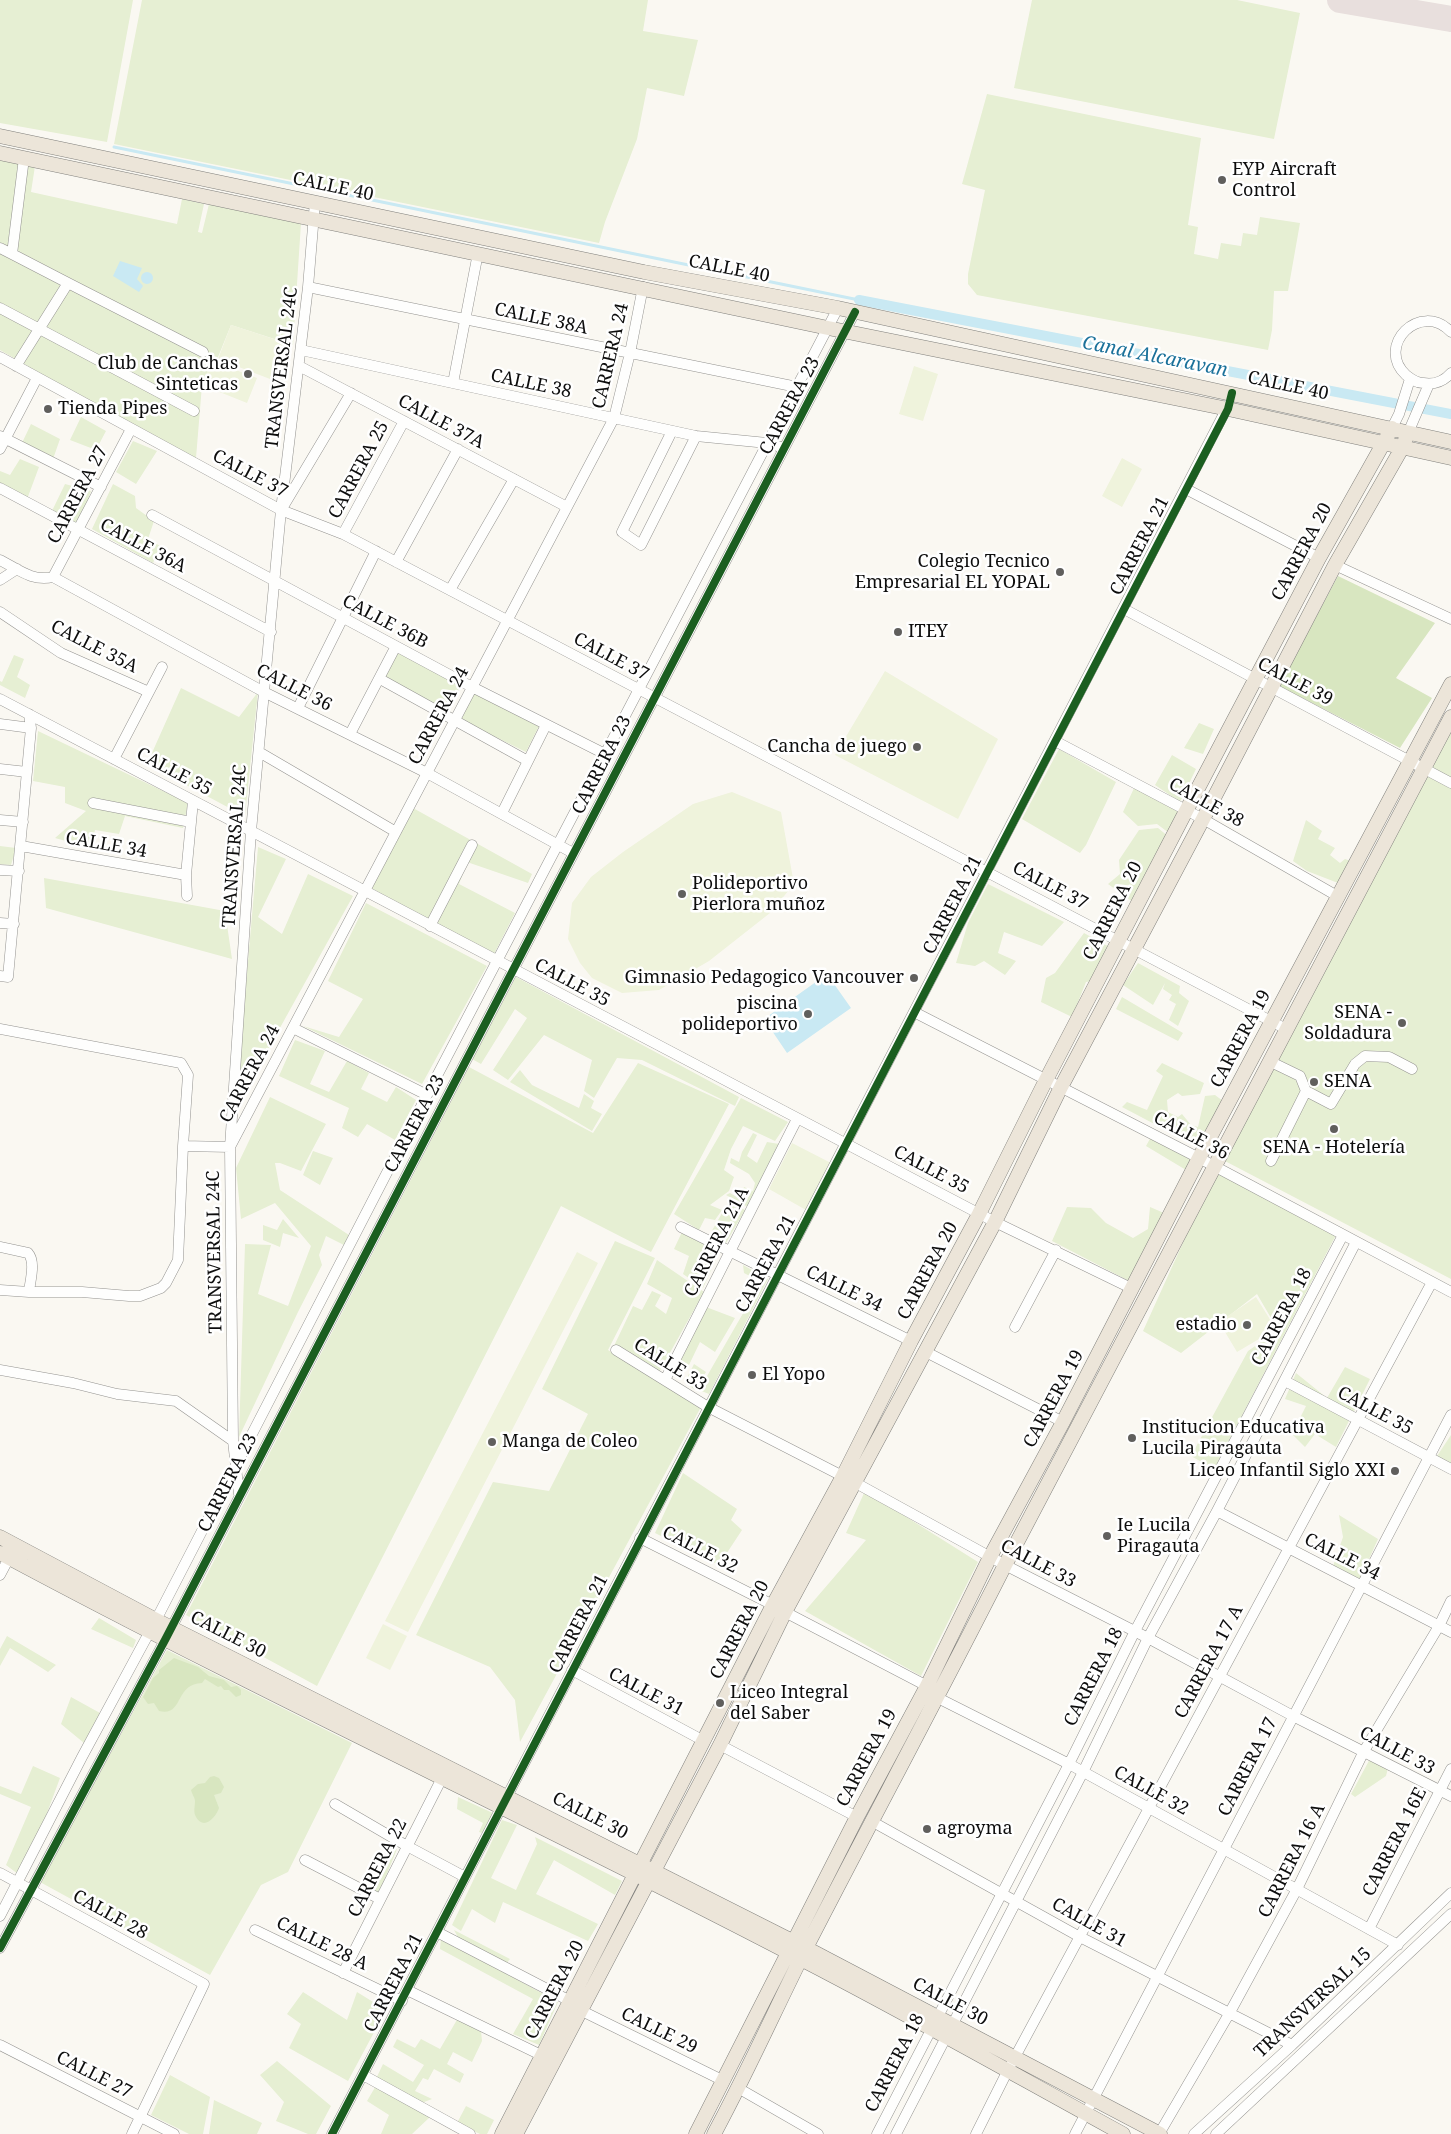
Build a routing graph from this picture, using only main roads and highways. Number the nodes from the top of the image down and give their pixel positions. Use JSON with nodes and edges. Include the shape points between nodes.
{"nodes":[{"id":1,"x":0,"y":136,"type":"edge"},
{"id":2,"x":0,"y":153,"type":"edge"},
{"id":3,"x":1411,"y":427,"type":"junction"},
{"id":4,"x":1392,"y":428,"type":"junction"},
{"id":5,"x":1451,"y":442,"type":"edge"},
{"id":6,"x":1383,"y":444,"type":"junction"},
{"id":7,"x":1402,"y":448,"type":"junction"},
{"id":8,"x":1451,"y":458,"type":"edge"},
{"id":9,"x":1451,"y":684,"type":"edge"},
{"id":10,"x":1451,"y":717,"type":"edge"},
{"id":11,"x":848,"y":1479,"type":"junction"},
{"id":12,"x":0,"y":1537,"type":"edge"},
{"id":13,"x":4,"y":1555,"type":"edge"},
{"id":14,"x":153,"y":1626,"type":"junction"},
{"id":15,"x":168,"y":1634,"type":"junction"},
{"id":16,"x":504,"y":1802,"type":"junction"},
{"id":17,"x":638,"y":1869,"type":"junction"},
{"id":18,"x":652,"y":1876,"type":"junction"},
{"id":19,"x":797,"y":1950,"type":"junction"},
{"id":20,"x":575,"y":2006,"type":"junction"},
{"id":21,"x":1011,"y":2064,"type":"junction"},
{"id":22,"x":502,"y":2134,"type":"edge"},
{"id":23,"x":516,"y":2134,"type":"edge"},
{"id":24,"x":696,"y":2134,"type":"edge"},
{"id":25,"x":714,"y":2134,"type":"edge"},
{"id":26,"x":1123,"y":2134,"type":"edge"},
{"id":27,"x":1159,"y":2134,"type":"edge"}],
"edges":[{"from":1,"to":4,"type":"main road","name":"CALLE 40","via":[[644,272],[838,308]]},
{"from":2,"to":6,"type":"main road","name":"CALLE 40"},
{"from":3,"to":4,"type":"main road","name":"CALLE 40"},
{"from":3,"to":5,"type":"main road","name":"CALLE 40"},
{"from":3,"to":7,"type":"main road","name":"CARRERA 20"},
{"from":4,"to":6,"type":"main road","name":"CARRERA 20"},
{"from":6,"to":7,"type":"main road","name":"CALLE 40"},
{"from":6,"to":11,"type":"main road","name":"CARRERA 20","via":[[1318,558],[1118,940],[911,1341]]},
{"from":7,"to":8,"type":"main road","name":"CALLE 40"},
{"from":7,"to":11,"type":"main road","name":"CARRERA 20","via":[[1335,565],[926,1352]]},
{"from":9,"to":19,"type":"main road","name":"CARRERA 19","via":[[990,1557],[927,1686],[857,1817]]},
{"from":10,"to":19,"type":"main road","name":"CARRERA 19","via":[[873,1822]]},
{"from":11,"to":17,"type":"main road","name":"CARRERA 20","via":[[773,1604]]},
{"from":11,"to":18,"type":"main road","name":"CARRERA 20","via":[[720,1746]]},
{"from":12,"to":14,"type":"main road","name":"CALLE 30"},
{"from":13,"to":14,"type":"main road","name":"CALLE 30"},
{"from":14,"to":15,"type":"main road","name":"CALLE 30"},
{"from":15,"to":16,"type":"main road","name":"CALLE 30"},
{"from":15,"to":16,"type":"main road","name":"CALLE 30","via":[[442,1778]]},
{"from":16,"to":17,"type":"main road","name":"CALLE 30"},
{"from":17,"to":18,"type":"main road","name":"CALLE 30"},
{"from":17,"to":20,"type":"main road","name":"CARRERA 20"},
{"from":18,"to":19,"type":"main road","name":"CALLE 30"},
{"from":18,"to":20,"type":"main road","name":"CARRERA 20"},
{"from":19,"to":21,"type":"main road","name":"CALLE 30"},
{"from":19,"to":24,"type":"main road","name":"CARRERA 19"},
{"from":19,"to":25,"type":"main road","name":"CARRERA 19","via":[[738,2088]]},
{"from":20,"to":22,"type":"main road","name":"CARRERA 20","via":[[543,2056]]},
{"from":20,"to":23,"type":"main road","name":"CARRERA 20"},
{"from":21,"to":26,"type":"main road","name":"CALLE 30","via":[[1086,2114]]},
{"from":21,"to":27,"type":"main road","name":"CALLE 30","via":[[1094,2099]]}]}
